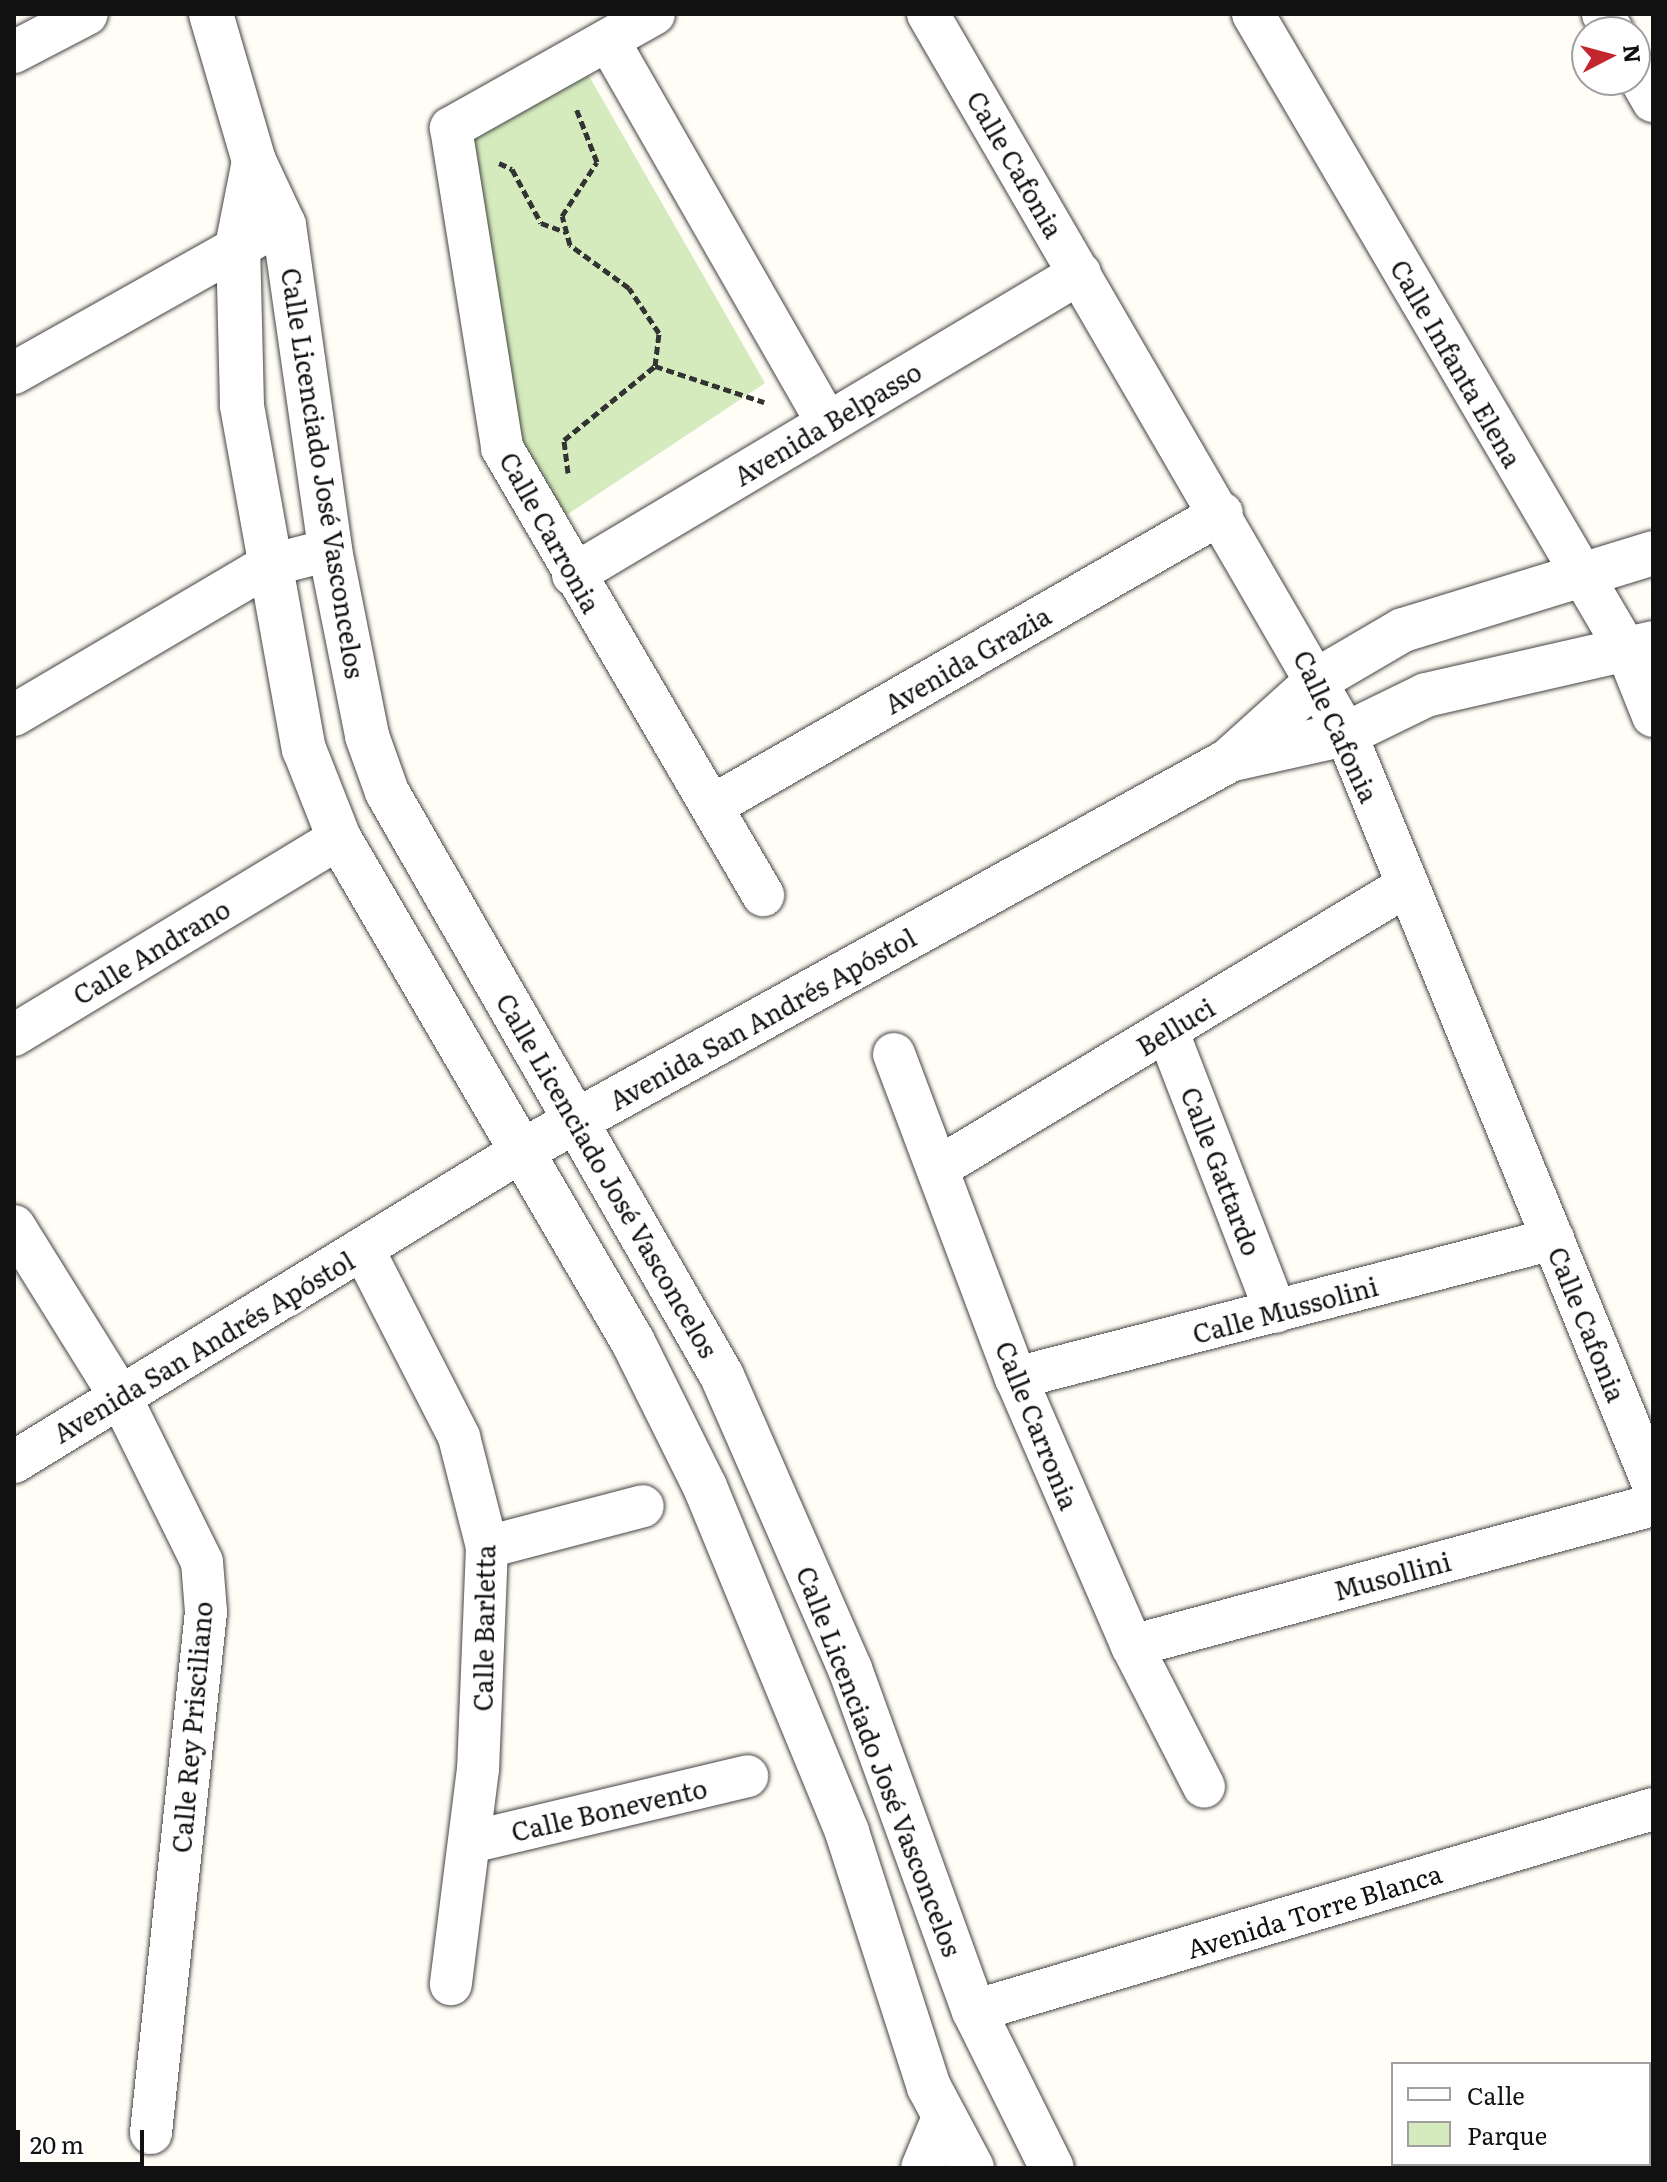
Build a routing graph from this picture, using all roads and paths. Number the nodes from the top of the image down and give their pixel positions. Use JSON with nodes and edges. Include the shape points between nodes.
{"nodes":[{"id":1,"x":87,"y":14,"type":"edge"},
{"id":2,"x":211,"y":14,"type":"edge"},
{"id":3,"x":654,"y":14,"type":"edge"},
{"id":4,"x":928,"y":14,"type":"edge"},
{"id":5,"x":1253,"y":14,"type":"edge"},
{"id":6,"x":608,"y":40,"type":"junction"},
{"id":7,"x":14,"y":52,"type":"edge"},
{"id":8,"x":451,"y":128,"type":"junction"},
{"id":9,"x":254,"y":161,"type":"junction"},
{"id":10,"x":284,"y":225,"type":"junction"},
{"id":11,"x":566,"y":233,"type":"junction"},
{"id":12,"x":238,"y":242,"type":"junction"},
{"id":13,"x":1080,"y":273,"type":"junction"},
{"id":14,"x":655,"y":366,"type":"junction"},
{"id":15,"x":14,"y":373,"type":"edge"},
{"id":16,"x":827,"y":423,"type":"junction"},
{"id":17,"x":569,"y":479,"type":"dead end"},
{"id":18,"x":1222,"y":513,"type":"junction"},
{"id":19,"x":330,"y":550,"type":"junction"},
{"id":20,"x":1653,"y":553,"type":"edge"},
{"id":21,"x":267,"y":566,"type":"junction"},
{"id":22,"x":1580,"y":573,"type":"junction"},
{"id":23,"x":573,"y":575,"type":"junction"},
{"id":24,"x":1640,"y":647,"type":"edge"},
{"id":25,"x":1319,"y":679,"type":"junction"},
{"id":26,"x":14,"y":715,"type":"edge"},
{"id":27,"x":1653,"y":716,"type":"edge"},
{"id":28,"x":1346,"y":734,"type":"junction"},
{"id":29,"x":1228,"y":761,"type":"junction"},
{"id":30,"x":712,"y":806,"type":"junction"},
{"id":31,"x":339,"y":838,"type":"junction"},
{"id":32,"x":1408,"y":885,"type":"junction"},
{"id":33,"x":763,"y":895,"type":"dead end"},
{"id":34,"x":1167,"y":1030,"type":"junction"},
{"id":35,"x":14,"y":1035,"type":"edge"},
{"id":36,"x":894,"y":1054,"type":"dead end"},
{"id":37,"x":580,"y":1119,"type":"junction"},
{"id":38,"x":520,"y":1152,"type":"junction"},
{"id":39,"x":941,"y":1166,"type":"junction"},
{"id":40,"x":14,"y":1226,"type":"edge"},
{"id":41,"x":1553,"y":1239,"type":"junction"},
{"id":42,"x":363,"y":1249,"type":"junction"},
{"id":43,"x":1276,"y":1312,"type":"junction"},
{"id":44,"x":1016,"y":1378,"type":"junction"},
{"id":45,"x":120,"y":1396,"type":"junction"},
{"id":46,"x":14,"y":1462,"type":"edge"},
{"id":47,"x":1653,"y":1484,"type":"edge"},
{"id":48,"x":1653,"y":1505,"type":"edge"},
{"id":49,"x":643,"y":1506,"type":"dead end"},
{"id":50,"x":487,"y":1547,"type":"junction"},
{"id":51,"x":1132,"y":1646,"type":"junction"},
{"id":52,"x":747,"y":1776,"type":"dead end"},
{"id":53,"x":1204,"y":1787,"type":"dead end"},
{"id":54,"x":1653,"y":1809,"type":"edge"},
{"id":55,"x":471,"y":1842,"type":"junction"},
{"id":56,"x":946,"y":1935,"type":"junction"},
{"id":57,"x":888,"y":1960,"type":"junction"},
{"id":58,"x":451,"y":1984,"type":"dead end"},
{"id":59,"x":974,"y":2011,"type":"junction"},
{"id":60,"x":944,"y":2115,"type":"junction"},
{"id":61,"x":151,"y":2133,"type":"dead end"},
{"id":62,"x":922,"y":2168,"type":"edge"},
{"id":63,"x":972,"y":2168,"type":"edge"},
{"id":64,"x":1052,"y":2168,"type":"edge"}],
"edges":[{"from":1,"to":7,"type":"street"},
{"from":2,"to":9,"type":"street","name":"Calle Licenciado José Vasconcelos"},
{"from":3,"to":6,"type":"street"},
{"from":4,"to":13,"type":"street","name":"Calle Cafonia"},
{"from":5,"to":22,"type":"street","name":"Calle Infanta Elena"},
{"from":6,"to":8,"type":"street"},
{"from":6,"to":11,"type":"path","via":[[575,76],[576,120],[597,162],[562,216]]},
{"from":6,"to":16,"type":"street"},
{"from":8,"to":11,"type":"path","via":[[472,151],[512,169],[541,223]]},
{"from":8,"to":23,"type":"street","name":"Calle Carronia","via":[[502,448]]},
{"from":9,"to":10,"type":"street","name":"Calle Licenciado José Vasconcelos"},
{"from":9,"to":12,"type":"street","name":"Calle Licenciado José Vasconcelos"},
{"from":10,"to":12,"type":"street"},
{"from":10,"to":19,"type":"street","name":"Calle Licenciado José Vasconcelos"},
{"from":11,"to":14,"type":"path","via":[[570,245],[629,288],[659,333]]},
{"from":12,"to":15,"type":"street"},
{"from":12,"to":21,"type":"street","name":"Calle Licenciado José Vasconcelos","via":[[242,406]]},
{"from":13,"to":16,"type":"street","name":"Avenida Belpasso"},
{"from":13,"to":18,"type":"street","name":"Calle Cafonia"},
{"from":14,"to":16,"type":"path"},
{"from":14,"to":17,"type":"path","via":[[564,440]]},
{"from":16,"to":23,"type":"street","name":"Avenida Belpasso"},
{"from":18,"to":25,"type":"street","name":"Calle Cafonia"},
{"from":18,"to":30,"type":"street","name":"Avenida Grazia"},
{"from":19,"to":21,"type":"street"},
{"from":19,"to":37,"type":"street","name":"Calle Licenciado José Vasconcelos","via":[[367,736],[387,792]]},
{"from":20,"to":22,"type":"street","name":"Avenida San Andrés Apóstol"},
{"from":21,"to":26,"type":"street"},
{"from":21,"to":31,"type":"street","name":"Calle Licenciado José Vasconcelos","via":[[292,704]]},
{"from":22,"to":24,"type":"street","name":"Calle Infanta Elena"},
{"from":22,"to":25,"type":"street","name":"Avenida San Andrés Apóstol","via":[[1403,630]]},
{"from":23,"to":30,"type":"street","name":"Calle Carronia"},
{"from":24,"to":27,"type":"street","name":"Calle Infanta Elena"},
{"from":24,"to":28,"type":"street","name":"Avenida San Andrés Apóstol","via":[[1426,695]]},
{"from":25,"to":28,"type":"street","name":"Calle Cafonia"},
{"from":25,"to":29,"type":"street","name":"Avenida San Andrés Apóstol"},
{"from":28,"to":29,"type":"street","name":"Avenida San Andrés Apóstol"},
{"from":28,"to":32,"type":"street","name":"Calle Cafonia"},
{"from":29,"to":37,"type":"street","name":"Avenida San Andrés Apóstol"},
{"from":30,"to":33,"type":"street","name":"Calle Carronia"},
{"from":31,"to":35,"type":"street","name":"Calle Andrano"},
{"from":31,"to":38,"type":"street","name":"Calle Licenciado José Vasconcelos"},
{"from":32,"to":34,"type":"street","name":"Belluci"},
{"from":32,"to":41,"type":"street","name":"Calle Cafonia"},
{"from":34,"to":39,"type":"street","name":"Belluci"},
{"from":34,"to":43,"type":"street","name":"Calle Gattardo"},
{"from":36,"to":39,"type":"street","name":"Calle Carronia"},
{"from":37,"to":38,"type":"street","name":"Avenida San Andrés Apóstol"},
{"from":37,"to":56,"type":"street","name":"Calle Licenciado José Vasconcelos","via":[[683,1298],[760,1456],[850,1669]]},
{"from":38,"to":42,"type":"street","name":"Avenida San Andrés Apóstol"},
{"from":38,"to":57,"type":"street","name":"Calle Licenciado José Vasconcelos","via":[[633,1342],[705,1487],[847,1832]]},
{"from":39,"to":44,"type":"street","name":"Calle Carronia"},
{"from":40,"to":45,"type":"street","name":"Calle Rey Prisciliano"},
{"from":41,"to":43,"type":"street","name":"Calle Mussolini"},
{"from":41,"to":47,"type":"street","name":"Calle Cafonia"},
{"from":42,"to":45,"type":"street","name":"Avenida San Andrés Apóstol"},
{"from":42,"to":50,"type":"street","name":"Calle Barletta","via":[[459,1437]]},
{"from":43,"to":44,"type":"street","name":"Calle Mussolini"},
{"from":44,"to":51,"type":"street","name":"Calle Carronia"},
{"from":45,"to":46,"type":"street","name":"Avenida San Andrés Apóstol"},
{"from":45,"to":61,"type":"street","name":"Calle Rey Prisciliano","via":[[202,1562],[206,1612]]},
{"from":48,"to":51,"type":"street","name":"Musollini"},
{"from":49,"to":50,"type":"street"},
{"from":50,"to":55,"type":"street","name":"Calle Barletta"},
{"from":51,"to":53,"type":"street","name":"Calle Carronia"},
{"from":52,"to":55,"type":"street","name":"Calle Bonevento"},
{"from":54,"to":59,"type":"street","name":"Avenida Torre Blanca"},
{"from":55,"to":58,"type":"street","name":"Calle Barletta"},
{"from":56,"to":57,"type":"street"},
{"from":56,"to":59,"type":"street","name":"Calle Licenciado José Vasconcelos"},
{"from":57,"to":60,"type":"street","name":"Calle Licenciado José Vasconcelos"},
{"from":59,"to":64,"type":"street","name":"Calle Licenciado José Vasconcelos"},
{"from":60,"to":62,"type":"street"},
{"from":60,"to":63,"type":"street","name":"Calle Licenciado José Vasconcelos"}]}
